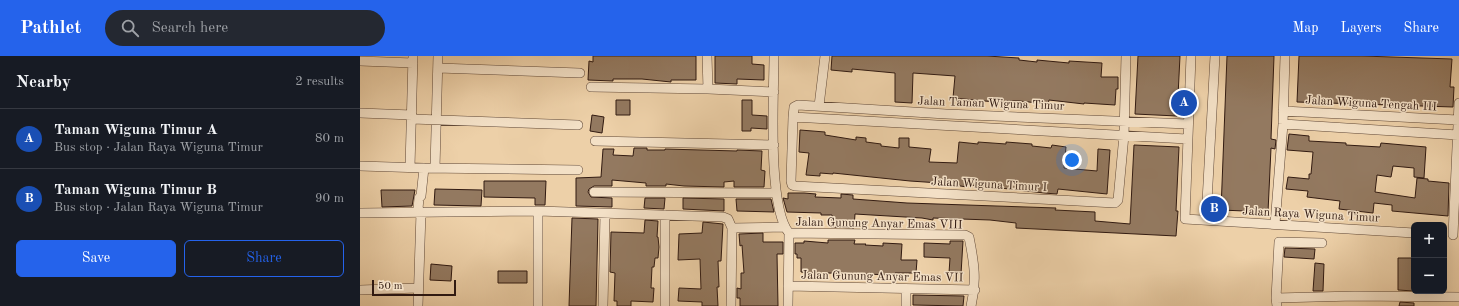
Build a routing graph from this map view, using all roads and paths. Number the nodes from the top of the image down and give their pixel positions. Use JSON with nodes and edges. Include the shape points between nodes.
{"nodes":[{"id":1,"x":438,"y":56,"type":"edge"},
{"id":2,"x":708,"y":56,"type":"edge"},
{"id":3,"x":774,"y":56,"type":"edge"},
{"id":4,"x":825,"y":56,"type":"edge"},
{"id":5,"x":1126,"y":56,"type":"edge"},
{"id":6,"x":1191,"y":56,"type":"edge"},
{"id":7,"x":1215,"y":56,"type":"edge"},
{"id":8,"x":1285,"y":56,"type":"edge"},
{"id":9,"x":413,"y":59,"type":"edge"},
{"id":10,"x":360,"y":62,"type":"edge"},
{"id":11,"x":438,"y":68,"type":"junction"},
{"id":12,"x":580,"y":73,"type":"dead end"},
{"id":13,"x":591,"y":87,"type":"dead end"},
{"id":14,"x":708,"y":89,"type":"junction"},
{"id":15,"x":774,"y":92,"type":"junction"},
{"id":16,"x":1459,"y":103,"type":"edge"},
{"id":17,"x":819,"y":106,"type":"junction"},
{"id":18,"x":794,"y":107,"type":"joint"},
{"id":19,"x":1283,"y":111,"type":"junction"},
{"id":20,"x":360,"y":113,"type":"edge"},
{"id":21,"x":946,"y":114,"type":"junction"},
{"id":22,"x":412,"y":117,"type":"junction"},
{"id":23,"x":793,"y":117,"type":"junction"},
{"id":24,"x":436,"y":120,"type":"junction"},
{"id":25,"x":1124,"y":120,"type":"junction"},
{"id":26,"x":1458,"y":120,"type":"edge"},
{"id":27,"x":1188,"y":124,"type":"junction"},
{"id":28,"x":1283,"y":124,"type":"junction"},
{"id":29,"x":578,"y":125,"type":"dead end"},
{"id":30,"x":945,"y":126,"type":"junction"},
{"id":31,"x":1458,"y":135,"type":"junction"},
{"id":32,"x":1124,"y":136,"type":"junction"},
{"id":33,"x":1187,"y":139,"type":"junction"},
{"id":34,"x":595,"y":141,"type":"dead end"},
{"id":35,"x":774,"y":145,"type":"junction"},
{"id":36,"x":360,"y":166,"type":"edge"},
{"id":37,"x":410,"y":167,"type":"junction"},
{"id":38,"x":424,"y":168,"type":"junction"},
{"id":39,"x":435,"y":168,"type":"junction"},
{"id":40,"x":578,"y":170,"type":"dead end"},
{"id":41,"x":594,"y":192,"type":"dead end"},
{"id":42,"x":776,"y":193,"type":"junction"},
{"id":43,"x":538,"y":211,"type":"junction"},
{"id":44,"x":421,"y":212,"type":"junction"},
{"id":45,"x":360,"y":213,"type":"edge"},
{"id":46,"x":605,"y":214,"type":"junction"},
{"id":47,"x":665,"y":215,"type":"junction"},
{"id":48,"x":1206,"y":220,"type":"junction"},
{"id":49,"x":1275,"y":224,"type":"junction"},
{"id":50,"x":732,"y":228,"type":"junction"},
{"id":51,"x":787,"y":230,"type":"junction"},
{"id":52,"x":1411,"y":233,"type":"edge"},
{"id":53,"x":1452,"y":235,"type":"edge"},
{"id":54,"x":1322,"y":243,"type":"dead end"},
{"id":55,"x":788,"y":286,"type":"junction"},
{"id":56,"x":418,"y":288,"type":"junction"},
{"id":57,"x":906,"y":289,"type":"junction"},
{"id":58,"x":360,"y":290,"type":"edge"},
{"id":59,"x":975,"y":290,"type":"junction"},
{"id":60,"x":1355,"y":296,"type":"junction"},
{"id":61,"x":1459,"y":297,"type":"edge"},
{"id":62,"x":1276,"y":302,"type":"edge"},
{"id":63,"x":418,"y":306,"type":"edge"},
{"id":64,"x":538,"y":306,"type":"edge"},
{"id":65,"x":603,"y":306,"type":"edge"},
{"id":66,"x":665,"y":306,"type":"edge"},
{"id":67,"x":731,"y":306,"type":"edge"},
{"id":68,"x":788,"y":306,"type":"edge"},
{"id":69,"x":906,"y":306,"type":"edge"},
{"id":70,"x":971,"y":306,"type":"edge"},
{"id":71,"x":1355,"y":306,"type":"edge"}],
"edges":[{"from":1,"to":11,"type":"street"},
{"from":2,"to":14,"type":"street"},
{"from":3,"to":15,"type":"street"},
{"from":4,"to":17,"type":"street"},
{"from":5,"to":25,"type":"street","name":"Jalan Wiguna Timur I"},
{"from":6,"to":27,"type":"street","name":"Jalan Raya Wiguna Timur"},
{"from":7,"to":48,"type":"street"},
{"from":8,"to":19,"type":"street"},
{"from":9,"to":10,"type":"street"},
{"from":9,"to":22,"type":"street"},
{"from":11,"to":12,"type":"street"},
{"from":11,"to":24,"type":"street"},
{"from":13,"to":14,"type":"street"},
{"from":14,"to":15,"type":"street"},
{"from":15,"to":35,"type":"street"},
{"from":16,"to":26,"type":"street"},
{"from":17,"to":18,"type":"street","name":"Jalan Taman Wiguna Timur"},
{"from":17,"to":21,"type":"street","name":"Jalan Taman Wiguna Timur"},
{"from":18,"to":23,"type":"street","name":"Jalan Wiguna Timur I"},
{"from":19,"to":26,"type":"street","name":"Jalan Wiguna Tengah III"},
{"from":19,"to":28,"type":"street"},
{"from":20,"to":22,"type":"street"},
{"from":21,"to":25,"type":"street","name":"Jalan Taman Wiguna Timur"},
{"from":21,"to":30,"type":"street"},
{"from":22,"to":24,"type":"street"},
{"from":22,"to":37,"type":"street"},
{"from":23,"to":30,"type":"street","name":"Jalan Taman Wiguna Timur"},
{"from":23,"to":32,"type":"street","name":"Jalan Wiguna Timur I","via":[[792,185],[818,188],[1115,203],[1118,200]]},
{"from":24,"to":29,"type":"street"},
{"from":24,"to":39,"type":"street"},
{"from":25,"to":27,"type":"street","name":"Jalan Taman Wiguna Timur"},
{"from":25,"to":32,"type":"street","name":"Jalan Wiguna Timur I"},
{"from":26,"to":31,"type":"street"},
{"from":27,"to":33,"type":"street","name":"Jalan Raya Wiguna Timur"},
{"from":28,"to":31,"type":"street"},
{"from":28,"to":49,"type":"street"},
{"from":30,"to":32,"type":"street","name":"Jalan Taman Wiguna Timur"},
{"from":31,"to":53,"type":"street"},
{"from":32,"to":33,"type":"street","name":"Jalan Taman Wiguna Timur"},
{"from":33,"to":48,"type":"street","name":"Jalan Raya Wiguna Timur","via":[[1184,219]]},
{"from":34,"to":35,"type":"street"},
{"from":35,"to":42,"type":"street"},
{"from":36,"to":37,"type":"street"},
{"from":37,"to":38,"type":"street"},
{"from":38,"to":39,"type":"street"},
{"from":38,"to":44,"type":"street","via":[[421,196],[425,199],[424,210]]},
{"from":39,"to":40,"type":"street"},
{"from":41,"to":42,"type":"street"},
{"from":42,"to":51,"type":"street"},
{"from":43,"to":44,"type":"street"},
{"from":43,"to":46,"type":"street"},
{"from":43,"to":64,"type":"street"},
{"from":44,"to":45,"type":"street"},
{"from":44,"to":56,"type":"street"},
{"from":46,"to":47,"type":"street"},
{"from":46,"to":65,"type":"street"},
{"from":47,"to":50,"type":"street","via":[[723,217],[728,219]]},
{"from":47,"to":66,"type":"street"},
{"from":48,"to":49,"type":"street","name":"Jalan Raya Wiguna Timur"},
{"from":49,"to":52,"type":"street","name":"Jalan Raya Wiguna Timur"},
{"from":50,"to":51,"type":"street","name":"Jalan Gunung Anyar Emas VIII"},
{"from":50,"to":67,"type":"street"},
{"from":51,"to":55,"type":"street"},
{"from":51,"to":59,"type":"street","name":"Jalan Gunung Anyar Emas VIII","via":[[959,234],[969,237]]},
{"from":54,"to":62,"type":"street","via":[[1279,242]]},
{"from":55,"to":57,"type":"street","name":"Jalan Gunung Anyar Emas VII"},
{"from":55,"to":68,"type":"street"},
{"from":56,"to":58,"type":"street"},
{"from":56,"to":63,"type":"street"},
{"from":57,"to":59,"type":"street","name":"Jalan Gunung Anyar Emas VII"},
{"from":57,"to":69,"type":"street"},
{"from":59,"to":70,"type":"street"},
{"from":60,"to":61,"type":"street"},
{"from":60,"to":62,"type":"street"},
{"from":60,"to":71,"type":"street"}]}
